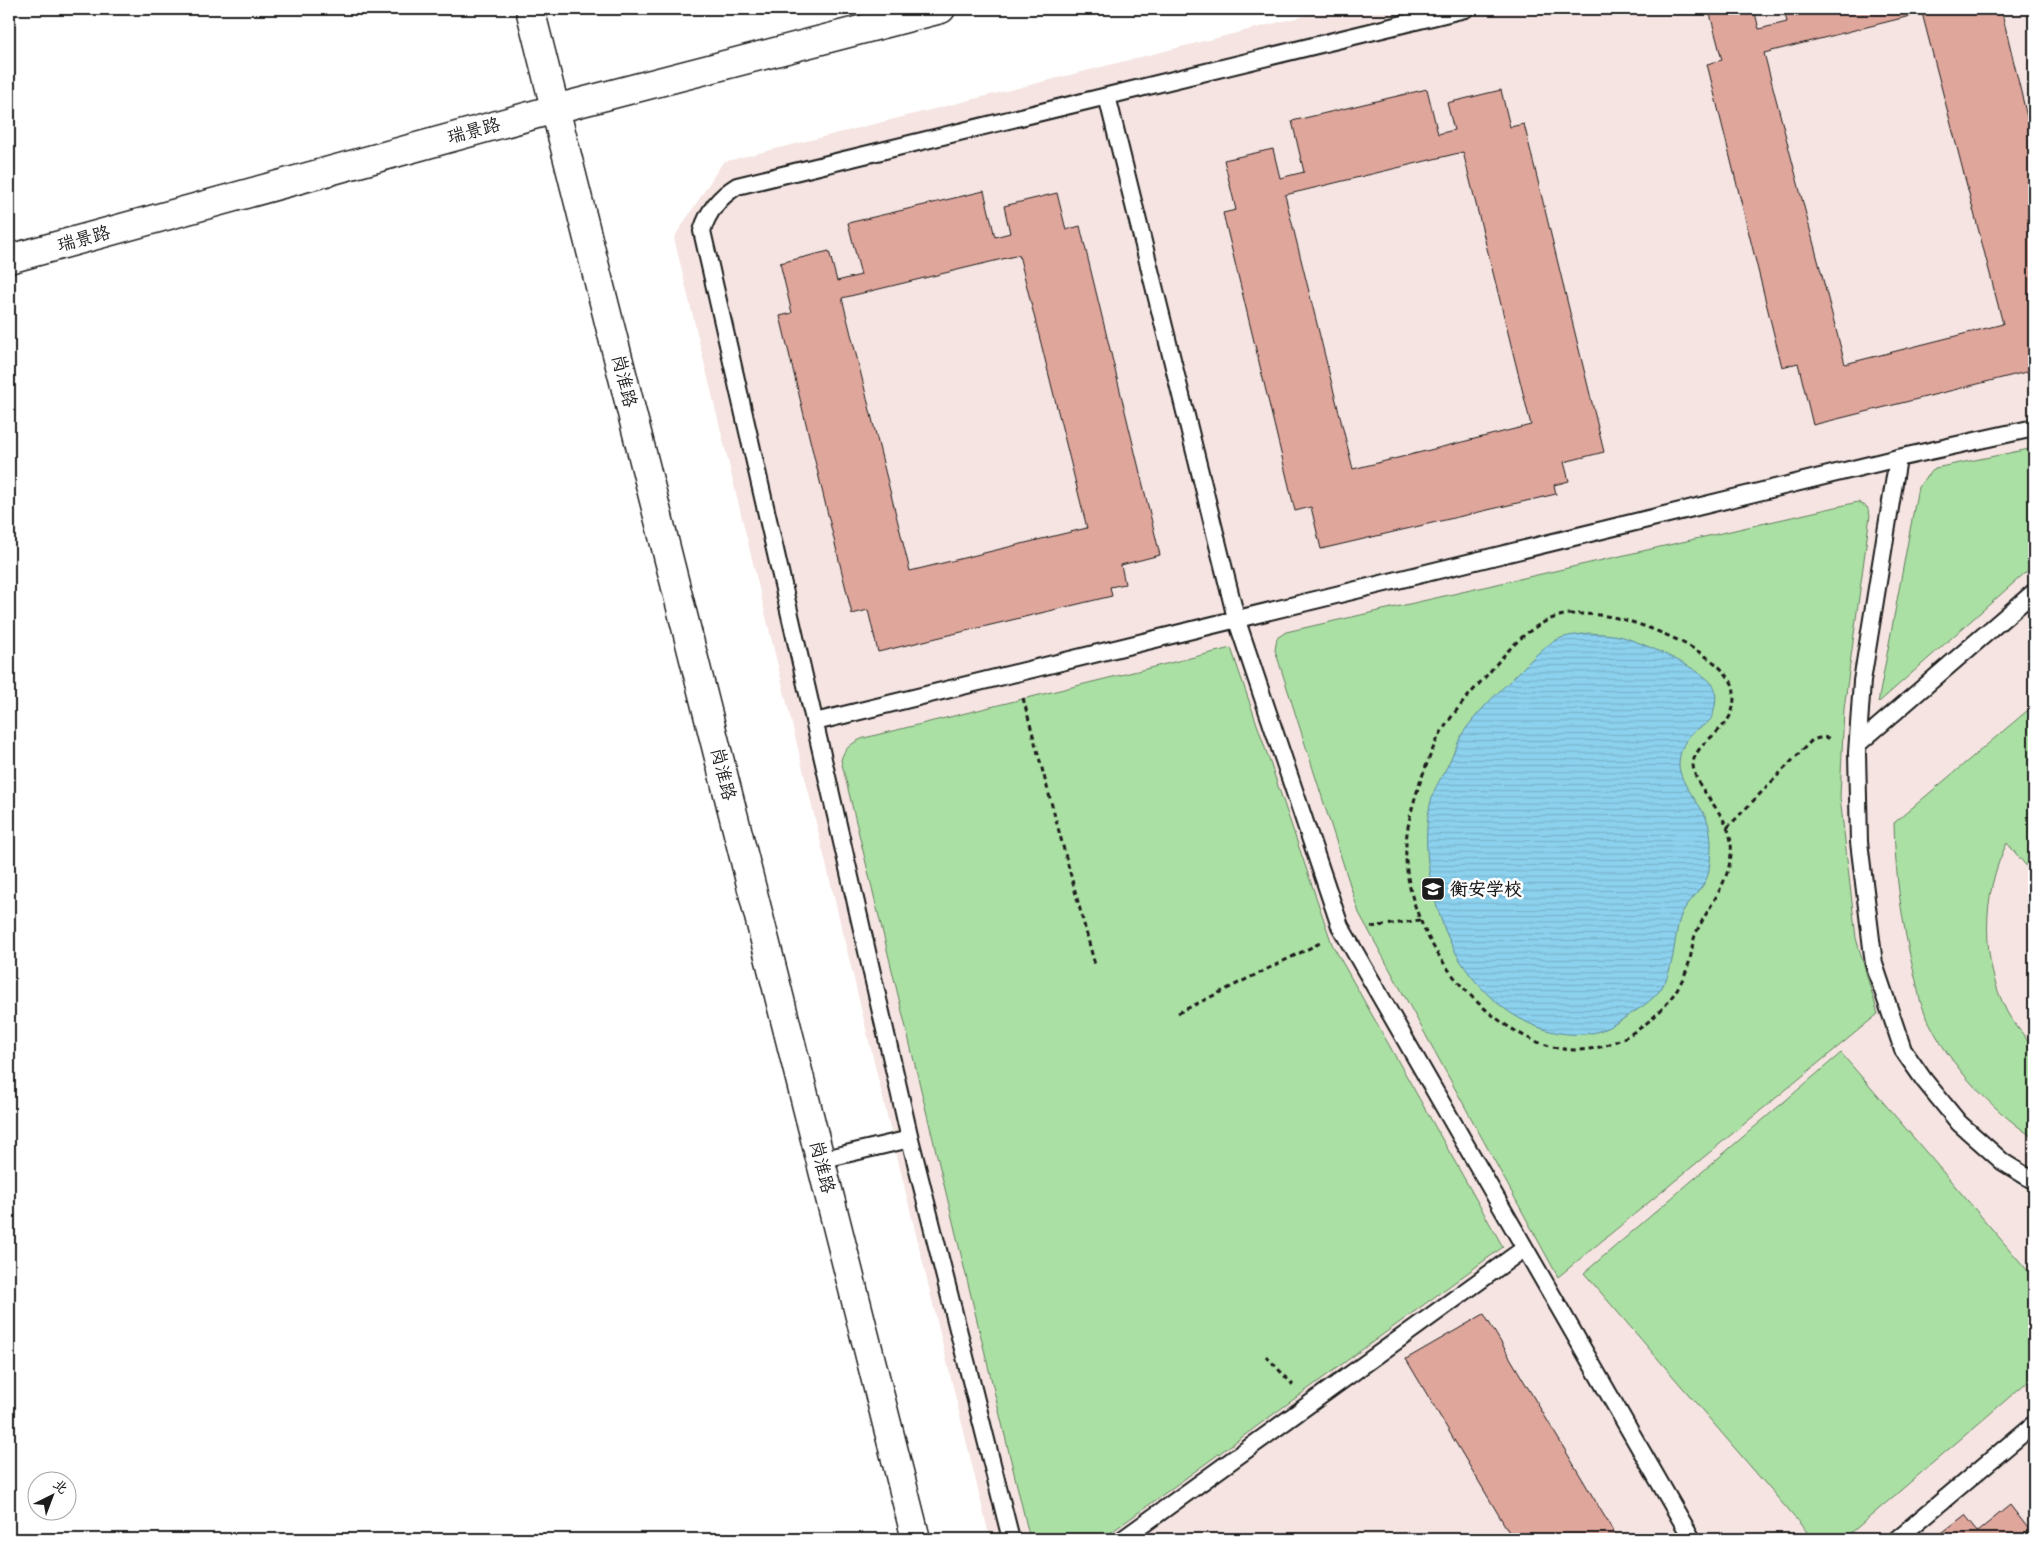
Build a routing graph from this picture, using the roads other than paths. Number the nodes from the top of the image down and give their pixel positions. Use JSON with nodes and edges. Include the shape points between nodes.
{"nodes":[{"id":1,"x":530,"y":9,"type":"edge"},
{"id":2,"x":942,"y":9,"type":"edge"},
{"id":3,"x":1465,"y":9,"type":"edge"},
{"id":4,"x":1107,"y":96,"type":"junction"},
{"id":5,"x":555,"y":108,"type":"junction"},
{"id":6,"x":9,"y":259,"type":"edge"},
{"id":7,"x":2034,"y":428,"type":"edge"},
{"id":8,"x":1898,"y":458,"type":"junction"},
{"id":9,"x":2034,"y":592,"type":"edge"},
{"id":10,"x":1236,"y":618,"type":"junction"},
{"id":11,"x":815,"y":722,"type":"junction"},
{"id":12,"x":1858,"y":744,"type":"junction"},
{"id":13,"x":910,"y":1139,"type":"junction"},
{"id":14,"x":820,"y":1160,"type":"junction"},
{"id":15,"x":2034,"y":1181,"type":"edge"},
{"id":16,"x":1525,"y":1248,"type":"junction"},
{"id":17,"x":2034,"y":1424,"type":"edge"},
{"id":18,"x":916,"y":1539,"type":"edge"},
{"id":19,"x":1011,"y":1539,"type":"edge"},
{"id":20,"x":1123,"y":1539,"type":"edge"},
{"id":21,"x":1692,"y":1539,"type":"edge"},
{"id":22,"x":1897,"y":1539,"type":"edge"}],
"edges":[{"from":1,"to":5,"type":"street","name":"岗淮路"},
{"from":2,"to":5,"type":"street","name":"瑞景路"},
{"from":3,"to":4,"type":"lane"},
{"from":4,"to":10,"type":"lane"},
{"from":4,"to":11,"type":"lane","via":[[737,186],[716,202],[707,216],[702,231]]},
{"from":5,"to":6,"type":"street","name":"瑞景路"},
{"from":5,"to":14,"type":"street","name":"岗淮路"},
{"from":7,"to":8,"type":"lane"},
{"from":8,"to":10,"type":"lane"},
{"from":8,"to":12,"type":"lane","via":[[1862,681]]},
{"from":9,"to":12,"type":"lane"},
{"from":10,"to":11,"type":"lane"},
{"from":10,"to":16,"type":"lane","via":[[1344,931]]},
{"from":11,"to":13,"type":"lane"},
{"from":12,"to":15,"type":"lane","via":[[1859,842],[1874,964],[1903,1050],[1959,1123],[2003,1162]]},
{"from":13,"to":14,"type":"lane"},
{"from":13,"to":19,"type":"lane"},
{"from":14,"to":18,"type":"street","name":"岗淮路"},
{"from":16,"to":20,"type":"lane"},
{"from":16,"to":21,"type":"lane"},
{"from":17,"to":22,"type":"lane"}]}
